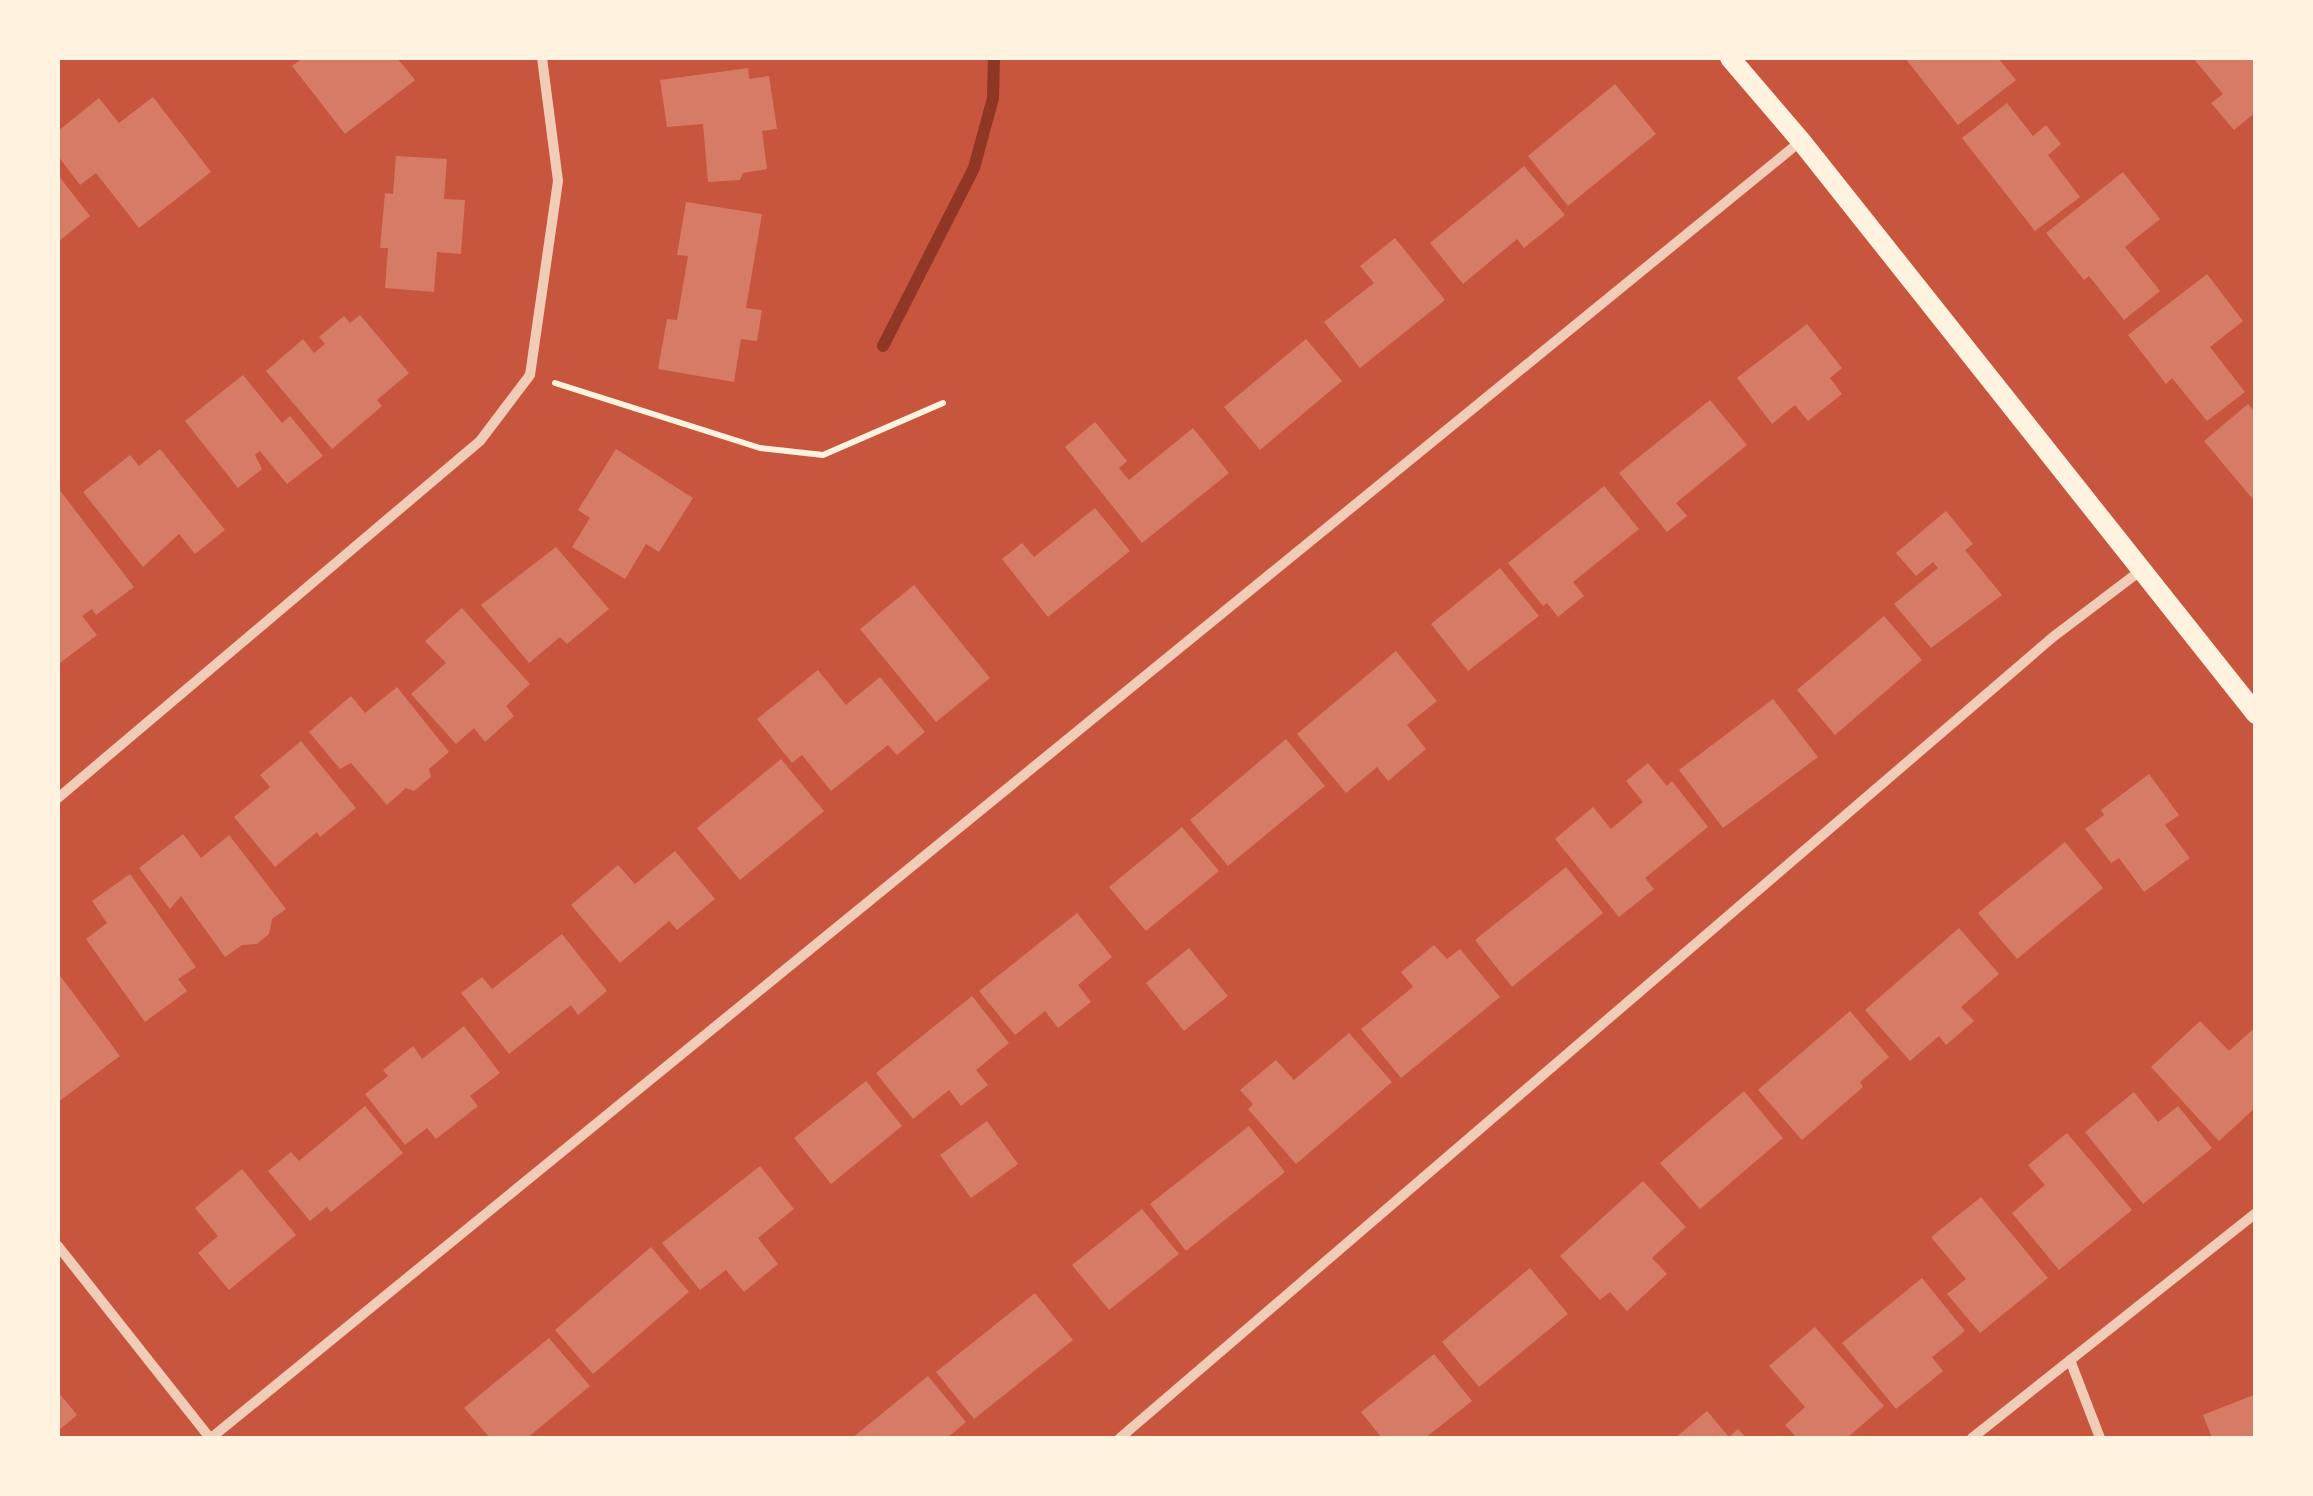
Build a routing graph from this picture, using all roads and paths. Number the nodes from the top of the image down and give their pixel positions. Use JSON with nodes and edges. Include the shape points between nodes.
{"nodes":[{"id":1,"x":542,"y":58,"type":"edge"},
{"id":2,"x":1730,"y":58,"type":"edge"},
{"id":3,"x":1800,"y":141,"type":"junction"},
{"id":4,"x":530,"y":376,"type":"junction"},
{"id":5,"x":943,"y":403,"type":"dead end"},
{"id":6,"x":2140,"y":570,"type":"junction"},
{"id":7,"x":2256,"y":714,"type":"edge"},
{"id":8,"x":58,"y":798,"type":"edge"},
{"id":9,"x":2256,"y":1212,"type":"edge"},
{"id":10,"x":58,"y":1246,"type":"edge"},
{"id":11,"x":2070,"y":1360,"type":"junction"},
{"id":12,"x":210,"y":1438,"type":"edge"},
{"id":13,"x":1120,"y":1438,"type":"edge"},
{"id":14,"x":1972,"y":1438,"type":"edge"},
{"id":15,"x":2100,"y":1438,"type":"edge"}],
"edges":[{"from":1,"to":4,"type":"street","via":[[558,181]]},
{"from":2,"to":3,"type":"main road"},
{"from":3,"to":6,"type":"main road"},
{"from":3,"to":12,"type":"street"},
{"from":4,"to":5,"type":"path","via":[[760,448],[823,455]]},
{"from":4,"to":8,"type":"street","via":[[480,441]]},
{"from":6,"to":7,"type":"main road"},
{"from":6,"to":13,"type":"street","via":[[2053,637]]},
{"from":9,"to":11,"type":"street"},
{"from":10,"to":12,"type":"street"},
{"from":11,"to":14,"type":"street"},
{"from":11,"to":15,"type":"street"}]}
